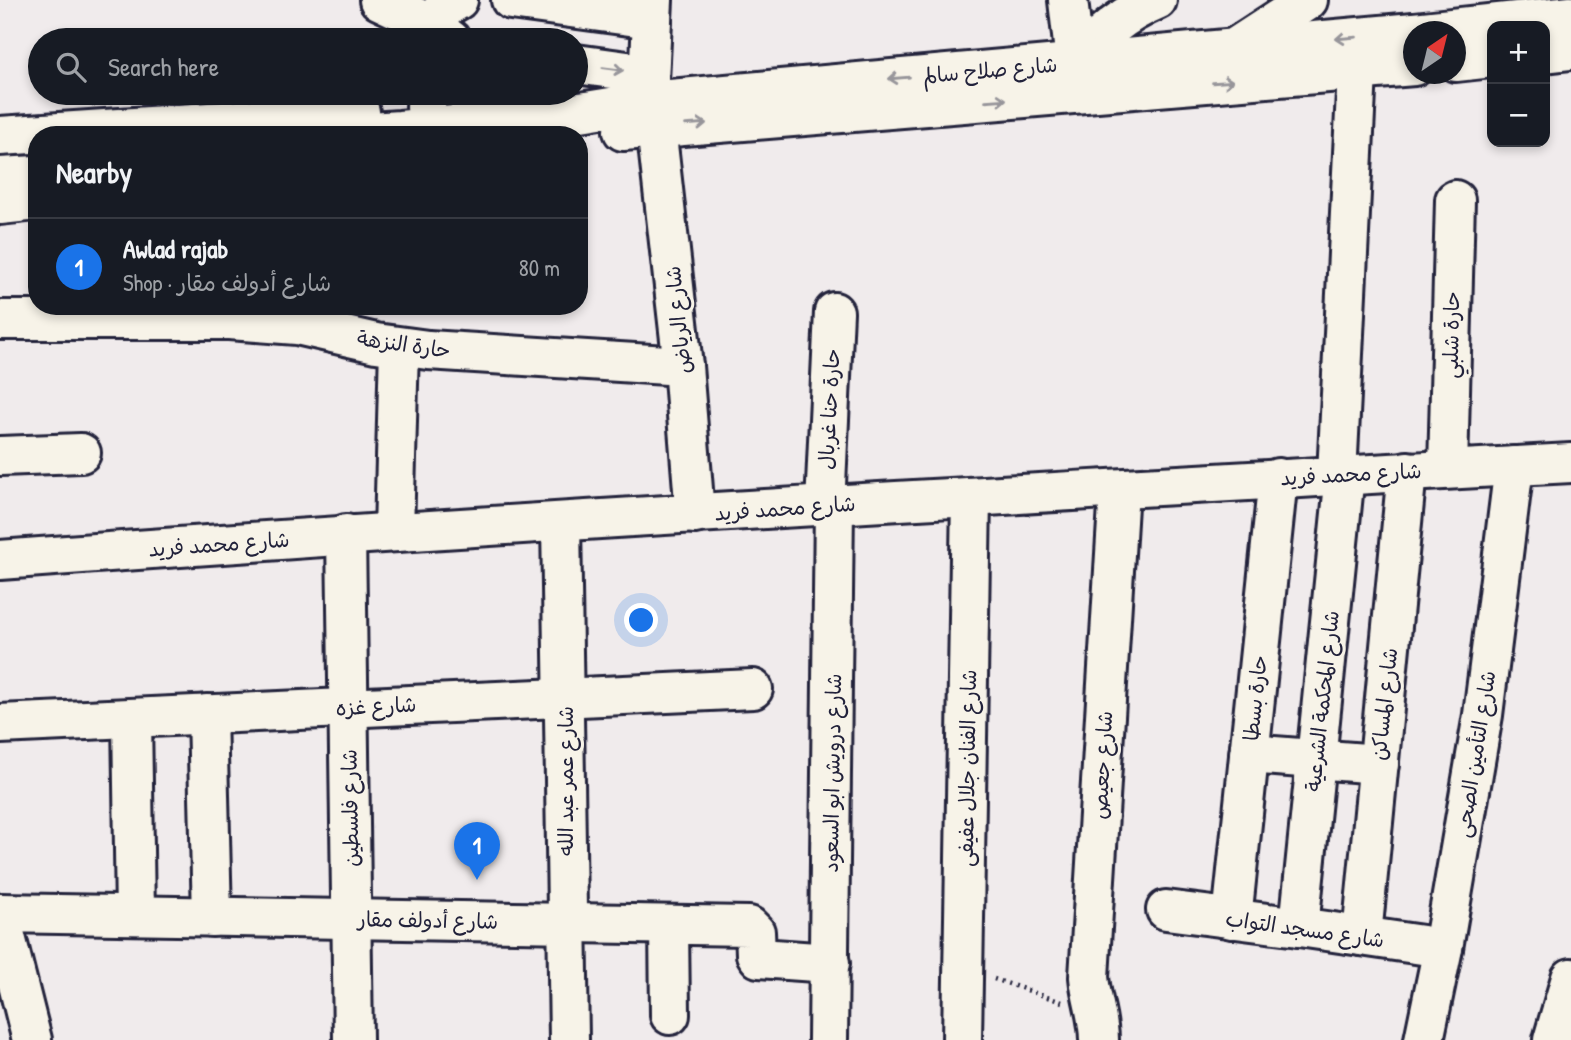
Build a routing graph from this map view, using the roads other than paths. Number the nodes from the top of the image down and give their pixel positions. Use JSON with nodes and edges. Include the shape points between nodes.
{"nodes":[{"id":1,"x":379,"y":0,"type":"edge"},
{"id":2,"x":511,"y":0,"type":"edge"},
{"id":3,"x":1068,"y":0,"type":"edge"},
{"id":4,"x":1157,"y":0,"type":"edge"},
{"id":5,"x":1308,"y":0,"type":"edge"},
{"id":6,"x":653,"y":10,"type":"edge"},
{"id":7,"x":1571,"y":15,"type":"edge"},
{"id":8,"x":442,"y":26,"type":"edge"},
{"id":9,"x":1466,"y":27,"type":"edge"},
{"id":10,"x":1403,"y":33,"type":"edge"},
{"id":11,"x":1466,"y":47,"type":"edge"},
{"id":12,"x":1235,"y":48,"type":"junction"},
{"id":13,"x":1571,"y":50,"type":"edge"},
{"id":14,"x":1550,"y":52,"type":"edge"},
{"id":15,"x":1487,"y":56,"type":"edge"},
{"id":16,"x":1075,"y":62,"type":"junction"},
{"id":17,"x":1403,"y":67,"type":"edge"},
{"id":18,"x":588,"y":70,"type":"edge"},
{"id":19,"x":1357,"y":72,"type":"junction"},
{"id":20,"x":651,"y":101,"type":"junction"},
{"id":21,"x":418,"y":110,"type":"edge"},
{"id":22,"x":161,"y":126,"type":"edge"},
{"id":23,"x":358,"y":126,"type":"edge"},
{"id":24,"x":545,"y":126,"type":"edge"},
{"id":25,"x":587,"y":126,"type":"edge"},
{"id":26,"x":28,"y":134,"type":"edge"},
{"id":27,"x":0,"y":136,"type":"edge"},
{"id":28,"x":28,"y":155,"type":"edge"},
{"id":29,"x":0,"y":157,"type":"edge"},
{"id":30,"x":28,"y":175,"type":"edge"},
{"id":31,"x":0,"y":177,"type":"edge"},
{"id":32,"x":1455,"y":200,"type":"dead end"},
{"id":33,"x":28,"y":202,"type":"edge"},
{"id":34,"x":0,"y":205,"type":"edge"},
{"id":35,"x":834,"y":312,"type":"dead end"},
{"id":36,"x":0,"y":320,"type":"edge"},
{"id":37,"x":399,"y":347,"type":"junction"},
{"id":38,"x":683,"y":366,"type":"junction"},
{"id":39,"x":81,"y":453,"type":"dead end"},
{"id":40,"x":0,"y":456,"type":"edge"},
{"id":41,"x":1571,"y":463,"type":"edge"},
{"id":42,"x":1514,"y":466,"type":"junction"},
{"id":43,"x":1448,"y":469,"type":"junction"},
{"id":44,"x":1407,"y":471,"type":"junction"},
{"id":45,"x":1341,"y":475,"type":"junction"},
{"id":46,"x":1278,"y":478,"type":"junction"},
{"id":47,"x":1119,"y":489,"type":"junction"},
{"id":48,"x":971,"y":497,"type":"junction"},
{"id":49,"x":829,"y":506,"type":"junction"},
{"id":50,"x":695,"y":514,"type":"junction"},
{"id":51,"x":561,"y":522,"type":"junction"},
{"id":52,"x":394,"y":531,"type":"junction"},
{"id":53,"x":346,"y":534,"type":"junction"},
{"id":54,"x":0,"y":560,"type":"edge"},
{"id":55,"x":753,"y":689,"type":"dead end"},
{"id":56,"x":565,"y":698,"type":"junction"},
{"id":57,"x":348,"y":707,"type":"junction"},
{"id":58,"x":207,"y":714,"type":"junction"},
{"id":59,"x":132,"y":718,"type":"junction"},
{"id":60,"x":0,"y":724,"type":"edge"},
{"id":61,"x":1249,"y":754,"type":"junction"},
{"id":62,"x":1316,"y":760,"type":"junction"},
{"id":63,"x":1378,"y":764,"type":"junction"},
{"id":64,"x":1166,"y":911,"type":"dead end"},
{"id":65,"x":0,"y":913,"type":"edge"},
{"id":66,"x":135,"y":915,"type":"junction"},
{"id":67,"x":212,"y":917,"type":"junction"},
{"id":68,"x":352,"y":918,"type":"junction"},
{"id":69,"x":1232,"y":919,"type":"junction"},
{"id":70,"x":566,"y":922,"type":"junction"},
{"id":71,"x":669,"y":925,"type":"junction"},
{"id":72,"x":1299,"y":927,"type":"junction"},
{"id":73,"x":1362,"y":936,"type":"junction"},
{"id":74,"x":1443,"y":948,"type":"junction"},
{"id":75,"x":830,"y":963,"type":"junction"},
{"id":76,"x":1571,"y":978,"type":"edge"},
{"id":77,"x":670,"y":1016,"type":"dead end"},
{"id":78,"x":1098,"y":1027,"type":"edge"},
{"id":79,"x":32,"y":1040,"type":"edge"},
{"id":80,"x":353,"y":1040,"type":"edge"},
{"id":81,"x":569,"y":1040,"type":"edge"},
{"id":82,"x":828,"y":1040,"type":"edge"},
{"id":83,"x":962,"y":1040,"type":"edge"},
{"id":84,"x":1424,"y":1040,"type":"edge"},
{"id":85,"x":1553,"y":1040,"type":"edge"}],
"edges":[{"from":1,"to":8,"type":"street"},
{"from":2,"to":6,"type":"street"},
{"from":3,"to":16,"type":"street"},
{"from":4,"to":16,"type":"street","via":[[1117,22]]},
{"from":5,"to":12,"type":"street"},
{"from":6,"to":20,"type":"street","name":"شارع الرياض"},
{"from":7,"to":9,"type":"street","name":"شارع صلاح سالم"},
{"from":10,"to":12,"type":"street","name":"شارع صلاح سالم","one_way":true},
{"from":11,"to":15,"type":"street","name":"شارع صلاح سالم"},
{"from":12,"to":16,"type":"street","name":"شارع صلاح سالم"},
{"from":13,"to":14,"type":"street"},
{"from":16,"to":20,"type":"street","name":"شارع صلاح سالم","one_way":true},
{"from":17,"to":19,"type":"street","name":"شارع صلاح سالم"},
{"from":18,"to":20,"type":"street","one_way":true},
{"from":20,"to":19,"type":"street","name":"شارع صلاح سالم","one_way":true},
{"from":19,"to":45,"type":"street","name":"شارع المحكمة الشرعية"},
{"from":20,"to":25,"type":"street","name":"شارع صلاح سالم"},
{"from":20,"to":38,"type":"street","name":"شارع الرياض"},
{"from":21,"to":22,"type":"street","name":"شارع صلاح سالم"},
{"from":21,"to":23,"type":"street"},
{"from":21,"to":24,"type":"street","name":"شارع صلاح سالم"},
{"from":26,"to":27,"type":"street","name":"شارع صلاح سالم"},
{"from":28,"to":29,"type":"street"},
{"from":30,"to":31,"type":"street"},
{"from":32,"to":43,"type":"street","name":"حارة شلبي"},
{"from":33,"to":34,"type":"street"},
{"from":35,"to":49,"type":"street","name":"حارة حنا غربال"},
{"from":36,"to":37,"type":"street","name":"حارة النزهة","via":[[263,321]]},
{"from":37,"to":38,"type":"street","name":"حارة النزهة"},
{"from":37,"to":52,"type":"street"},
{"from":38,"to":50,"type":"street","name":"شارع الرياض"},
{"from":39,"to":40,"type":"street"},
{"from":41,"to":42,"type":"street","name":"شارع محمد فريد"},
{"from":42,"to":43,"type":"street","name":"شارع محمد فريد"},
{"from":42,"to":74,"type":"street","name":"شارع التأمين الصحى","via":[[1483,715]]},
{"from":43,"to":44,"type":"street","name":"شارع محمد فريد"},
{"from":44,"to":45,"type":"street","name":"شارع محمد فريد"},
{"from":44,"to":63,"type":"street","name":"شارع المساكن"},
{"from":45,"to":46,"type":"street","name":"شارع محمد فريد"},
{"from":45,"to":62,"type":"street","name":"شارع المحكمة الشرعية"},
{"from":46,"to":47,"type":"street","name":"شارع محمد فريد"},
{"from":46,"to":61,"type":"street","name":"حارة بسطا"},
{"from":47,"to":48,"type":"street","name":"شارع محمد فريد"},
{"from":47,"to":78,"type":"street","name":"شارع جعيص","via":[[1089,977]]},
{"from":48,"to":49,"type":"street","name":"شارع محمد فريد"},
{"from":48,"to":83,"type":"street","name":"شارع الفنان جلال عفيفى"},
{"from":49,"to":50,"type":"street","name":"شارع محمد فريد"},
{"from":49,"to":75,"type":"street","name":"شارع درويش ابو السعود"},
{"from":50,"to":51,"type":"street","name":"شارع محمد فريد"},
{"from":51,"to":52,"type":"street","name":"شارع محمد فريد"},
{"from":51,"to":56,"type":"street","name":"شارع عمر عبد الله"},
{"from":52,"to":53,"type":"street","name":"شارع محمد فريد"},
{"from":53,"to":54,"type":"street","name":"شارع محمد فريد"},
{"from":53,"to":57,"type":"street","name":"شارع فلسطين"},
{"from":55,"to":56,"type":"street","name":"شارع غزه"},
{"from":56,"to":57,"type":"street","name":"شارع غزه"},
{"from":56,"to":70,"type":"street","name":"شارع عمر عبد الله"},
{"from":57,"to":58,"type":"street","name":"شارع غزه"},
{"from":57,"to":68,"type":"street","name":"شارع فلسطين"},
{"from":58,"to":59,"type":"street","name":"شارع غزه"},
{"from":58,"to":67,"type":"street"},
{"from":59,"to":60,"type":"street","name":"شارع غزه"},
{"from":59,"to":66,"type":"street"},
{"from":61,"to":62,"type":"street"},
{"from":61,"to":69,"type":"street","name":"حارة بسطا"},
{"from":62,"to":63,"type":"street"},
{"from":62,"to":72,"type":"street","name":"شارع المحكمة الشرعية"},
{"from":63,"to":73,"type":"street","name":"شارع المساكن"},
{"from":64,"to":69,"type":"street","name":"شارع مسجد التواب"},
{"from":65,"to":66,"type":"street","name":"شارع أدولف مقار"},
{"from":65,"to":79,"type":"street"},
{"from":66,"to":67,"type":"street","name":"شارع أدولف مقار"},
{"from":67,"to":68,"type":"street","name":"شارع أدولف مقار"},
{"from":68,"to":70,"type":"street","name":"شارع أدولف مقار"},
{"from":68,"to":80,"type":"street","name":"شارع فلسطين"},
{"from":69,"to":72,"type":"street","name":"شارع مسجد التواب"},
{"from":70,"to":71,"type":"street","name":"شارع أدولف مقار"},
{"from":70,"to":81,"type":"street","name":"شارع عمر عبد الله"},
{"from":71,"to":75,"type":"street","name":"شارع أدولف مقار","via":[[748,926],[755,932],[759,958]]},
{"from":71,"to":77,"type":"street"},
{"from":72,"to":73,"type":"street","name":"شارع مسجد التواب"},
{"from":73,"to":74,"type":"street","name":"شارع مسجد التواب"},
{"from":74,"to":84,"type":"street","name":"شارع التأمين الصحى"},
{"from":75,"to":82,"type":"street","name":"شارع درويش ابو السعود"},
{"from":76,"to":85,"type":"street"}]}
